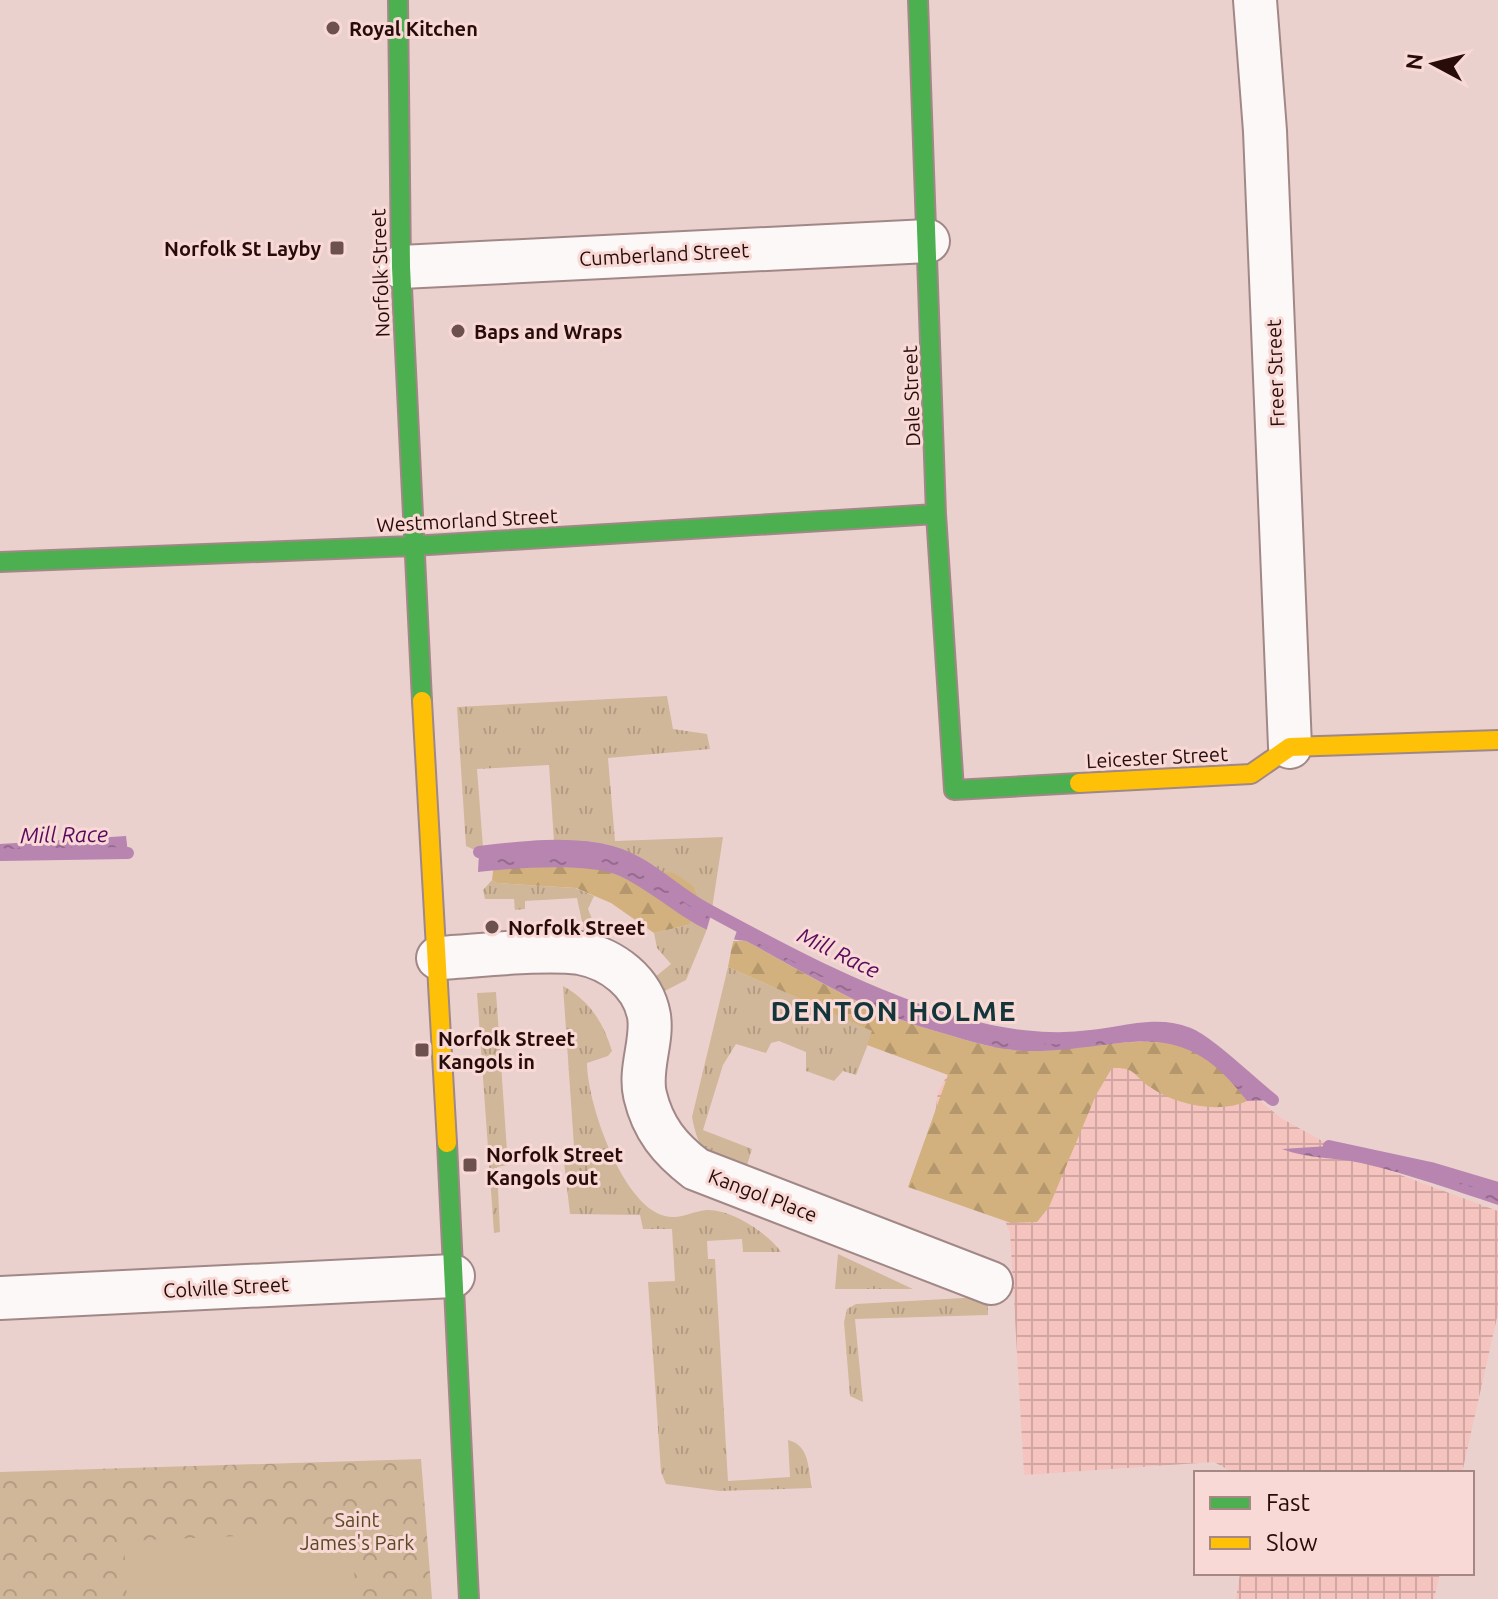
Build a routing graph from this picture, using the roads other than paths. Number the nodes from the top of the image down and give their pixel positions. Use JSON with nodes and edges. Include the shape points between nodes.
{"nodes":[{"id":1,"x":398,"y":0,"type":"edge"},
{"id":2,"x":918,"y":0,"type":"edge"},
{"id":3,"x":1255,"y":0,"type":"edge"},
{"id":4,"x":928,"y":241,"type":"junction"},
{"id":5,"x":401,"y":267,"type":"junction"},
{"id":6,"x":936,"y":514,"type":"junction"},
{"id":7,"x":412,"y":546,"type":"junction"},
{"id":8,"x":0,"y":562,"type":"edge"},
{"id":9,"x":1498,"y":740,"type":"edge"},
{"id":10,"x":1290,"y":747,"type":"junction"},
{"id":11,"x":954,"y":790,"type":"joint"},
{"id":12,"x":438,"y":958,"type":"junction"},
{"id":13,"x":453,"y":1276,"type":"junction"},
{"id":14,"x":991,"y":1283,"type":"dead end"},
{"id":15,"x":0,"y":1298,"type":"edge"},
{"id":16,"x":469,"y":1599,"type":"edge"}],
"edges":[{"from":1,"to":5,"type":"street","name":"Norfolk Street"},
{"from":2,"to":4,"type":"street","name":"Dale Street"},
{"from":3,"to":10,"type":"street","name":"Freer Street"},
{"from":4,"to":5,"type":"street","name":"Cumberland Street"},
{"from":4,"to":6,"type":"street","name":"Dale Street"},
{"from":5,"to":7,"type":"street","name":"Norfolk Street"},
{"from":6,"to":7,"type":"street","name":"Westmorland Street"},
{"from":6,"to":11,"type":"street","name":"Dale Street"},
{"from":7,"to":8,"type":"street","name":"Westmorland Street"},
{"from":7,"to":12,"type":"street","name":"Norfolk Street"},
{"from":9,"to":10,"type":"street"},
{"from":10,"to":11,"type":"street","name":"Leicester Street","via":[[1251,774]]},
{"from":12,"to":13,"type":"street","name":"Norfolk Street"},
{"from":12,"to":14,"type":"street","name":"Kangol Place","via":[[578,953],[602,959],[624,973],[640,993],[649,1017],[644,1092],[653,1123],[671,1149],[696,1169]]},
{"from":13,"to":15,"type":"street","name":"Colville Street"},
{"from":13,"to":16,"type":"street","name":"Norfolk Street"}]}
